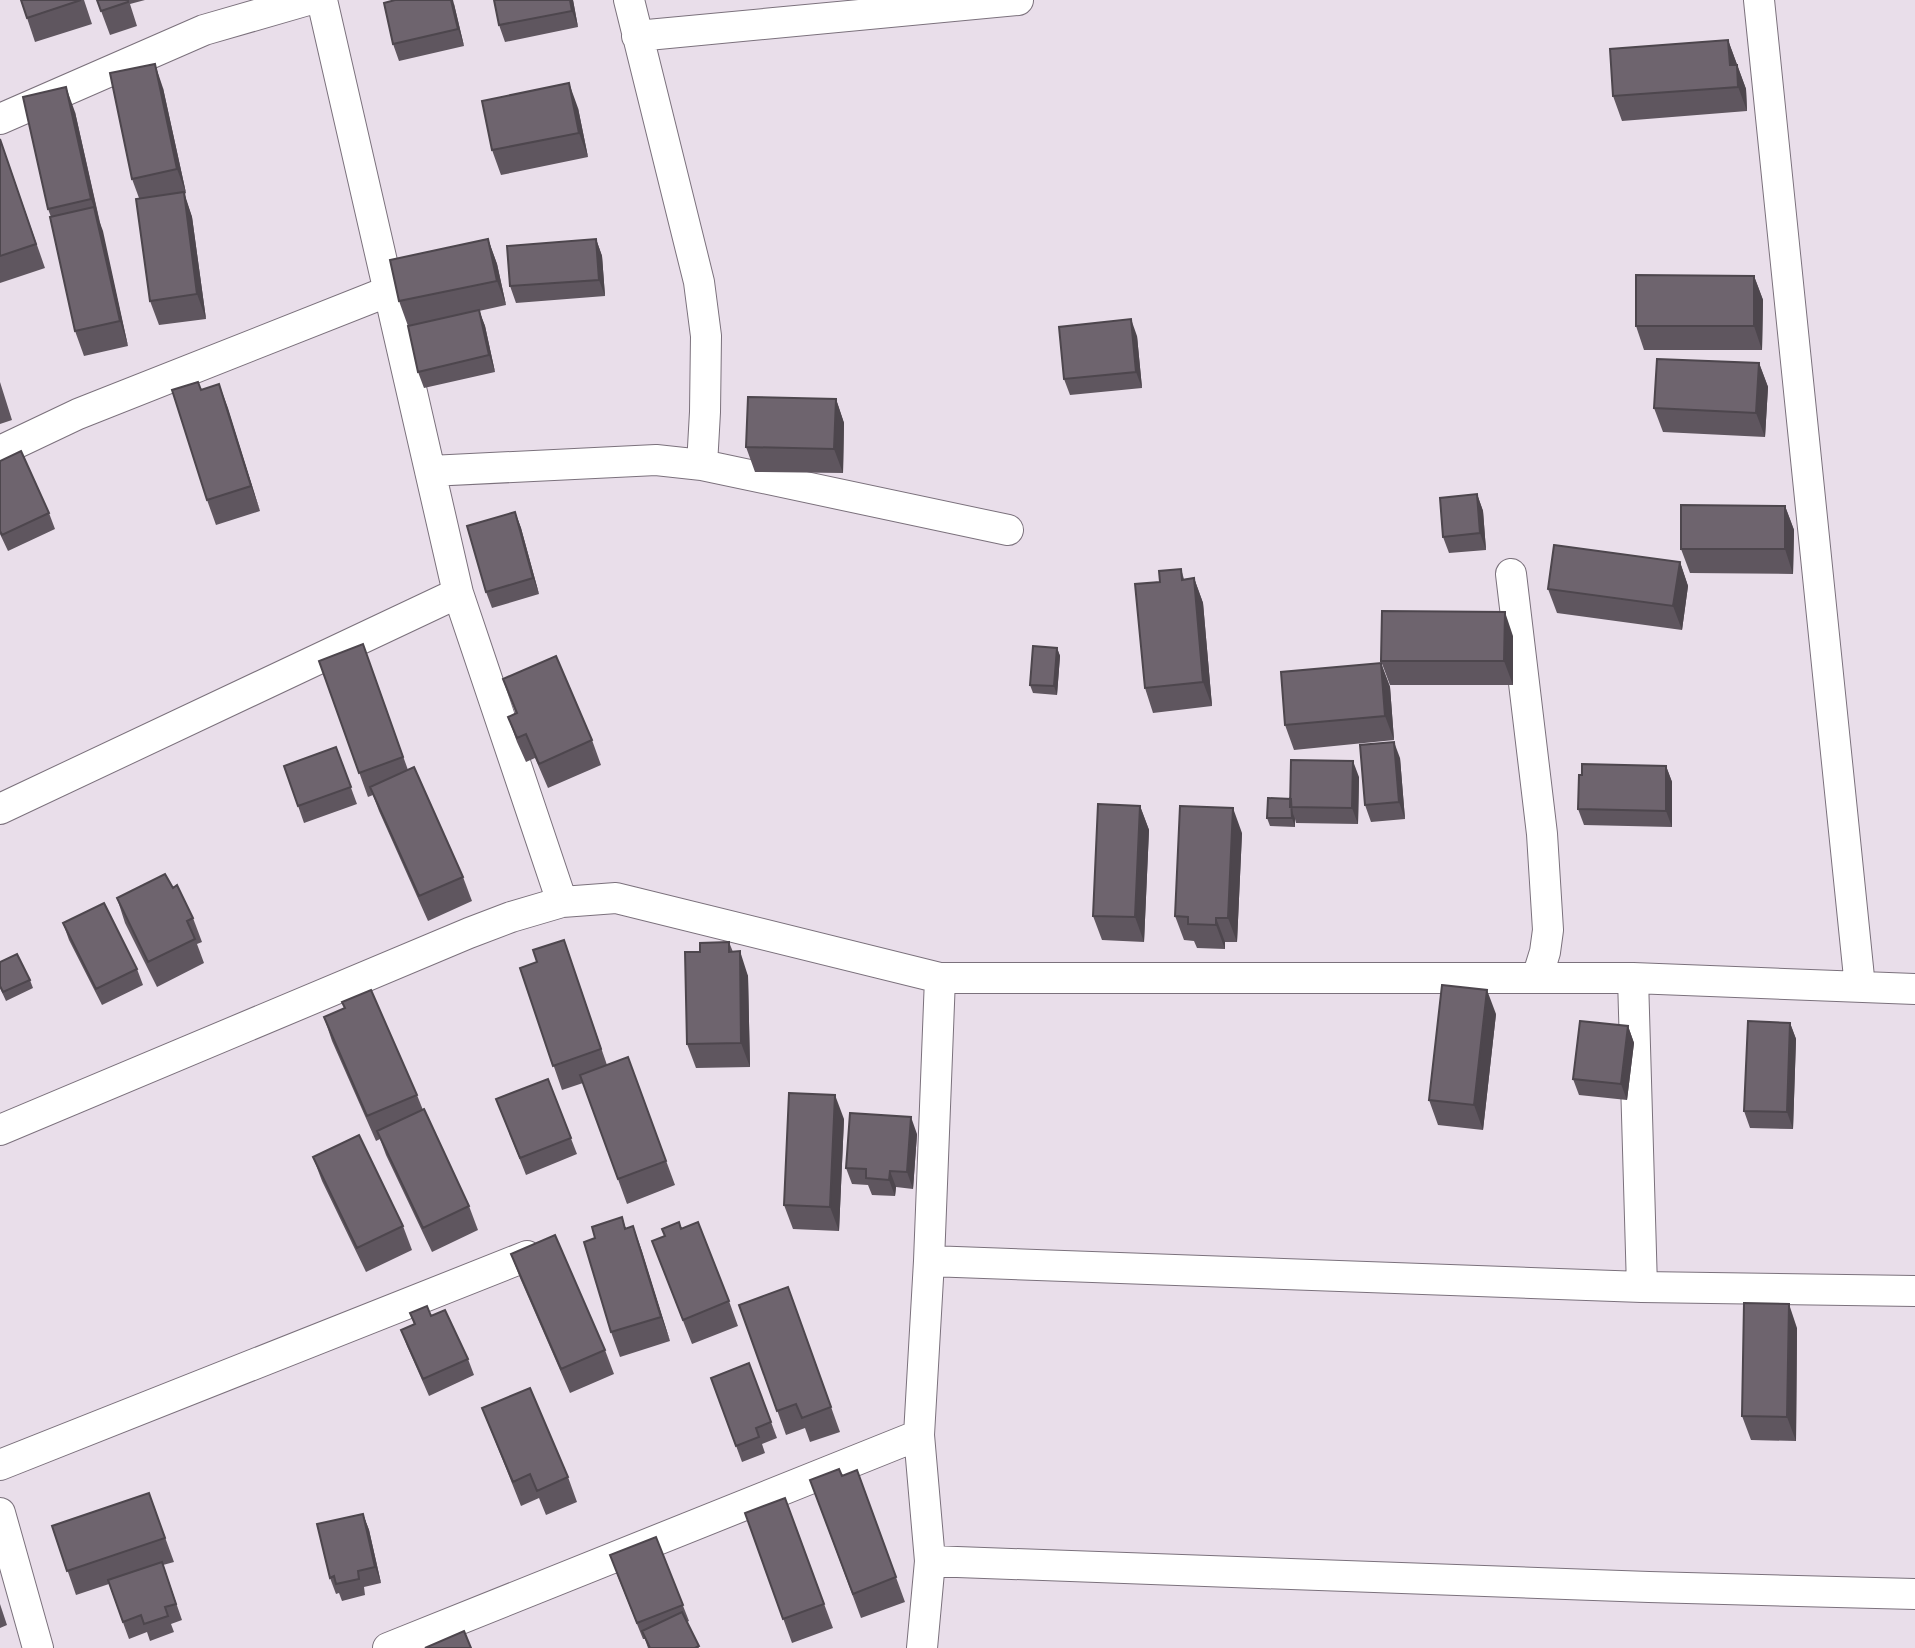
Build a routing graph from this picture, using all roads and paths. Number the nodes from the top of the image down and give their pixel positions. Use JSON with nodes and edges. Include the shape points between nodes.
{"nodes":[{"id":1,"x":308,"y":0,"type":"edge"},
{"id":2,"x":322,"y":0,"type":"edge"},
{"id":3,"x":629,"y":0,"type":"edge"},
{"id":4,"x":1018,"y":0,"type":"edge"},
{"id":5,"x":1759,"y":0,"type":"edge"},
{"id":6,"x":637,"y":36,"type":"junction"},
{"id":7,"x":0,"y":119,"type":"edge"},
{"id":8,"x":389,"y":291,"type":"junction"},
{"id":9,"x":0,"y":451,"type":"edge"},
{"id":10,"x":702,"y":465,"type":"junction"},
{"id":11,"x":430,"y":471,"type":"junction"},
{"id":12,"x":1008,"y":530,"type":"dead end"},
{"id":13,"x":1511,"y":574,"type":"dead end"},
{"id":14,"x":458,"y":593,"type":"junction"},
{"id":15,"x":0,"y":809,"type":"edge"},
{"id":16,"x":562,"y":902,"type":"junction"},
{"id":17,"x":940,"y":978,"type":"junction"},
{"id":18,"x":1537,"y":978,"type":"junction"},
{"id":19,"x":1633,"y":978,"type":"junction"},
{"id":20,"x":1860,"y":987,"type":"junction"},
{"id":21,"x":1915,"y":989,"type":"edge"},
{"id":22,"x":0,"y":1130,"type":"edge"},
{"id":23,"x":527,"y":1256,"type":"edge"},
{"id":24,"x":929,"y":1261,"type":"junction"},
{"id":25,"x":1642,"y":1287,"type":"junction"},
{"id":26,"x":1915,"y":1291,"type":"edge"},
{"id":27,"x":919,"y":1435,"type":"junction"},
{"id":28,"x":0,"y":1465,"type":"edge"},
{"id":29,"x":0,"y":1513,"type":"edge"},
{"id":30,"x":930,"y":1561,"type":"junction"},
{"id":31,"x":1915,"y":1594,"type":"edge"},
{"id":32,"x":38,"y":1648,"type":"edge"},
{"id":33,"x":388,"y":1648,"type":"edge"},
{"id":34,"x":922,"y":1648,"type":"edge"}],
"edges":[{"from":1,"to":7,"type":"street","via":[[204,30]]},
{"from":2,"to":8,"type":"street"},
{"from":3,"to":6,"type":"street"},
{"from":4,"to":6,"type":"street"},
{"from":5,"to":20,"type":"street"},
{"from":6,"to":10,"type":"street","via":[[699,282],[706,336]]},
{"from":8,"to":9,"type":"street","via":[[78,414]]},
{"from":8,"to":11,"type":"street"},
{"from":10,"to":11,"type":"street","via":[[656,460]]},
{"from":10,"to":12,"type":"street"},
{"from":11,"to":14,"type":"street"},
{"from":13,"to":18,"type":"street","via":[[1542,834],[1548,930]]},
{"from":14,"to":15,"type":"street"},
{"from":14,"to":16,"type":"street"},
{"from":16,"to":17,"type":"street","via":[[616,898]]},
{"from":16,"to":22,"type":"street","via":[[469,933]]},
{"from":17,"to":18,"type":"street"},
{"from":17,"to":24,"type":"street"},
{"from":18,"to":19,"type":"street"},
{"from":19,"to":20,"type":"street"},
{"from":19,"to":25,"type":"street"},
{"from":20,"to":21,"type":"street"},
{"from":23,"to":28,"type":"street"},
{"from":24,"to":25,"type":"street"},
{"from":24,"to":27,"type":"street"},
{"from":25,"to":26,"type":"street"},
{"from":27,"to":30,"type":"street"},
{"from":27,"to":33,"type":"street"},
{"from":29,"to":32,"type":"street"},
{"from":30,"to":31,"type":"street"},
{"from":30,"to":34,"type":"street"}]}
